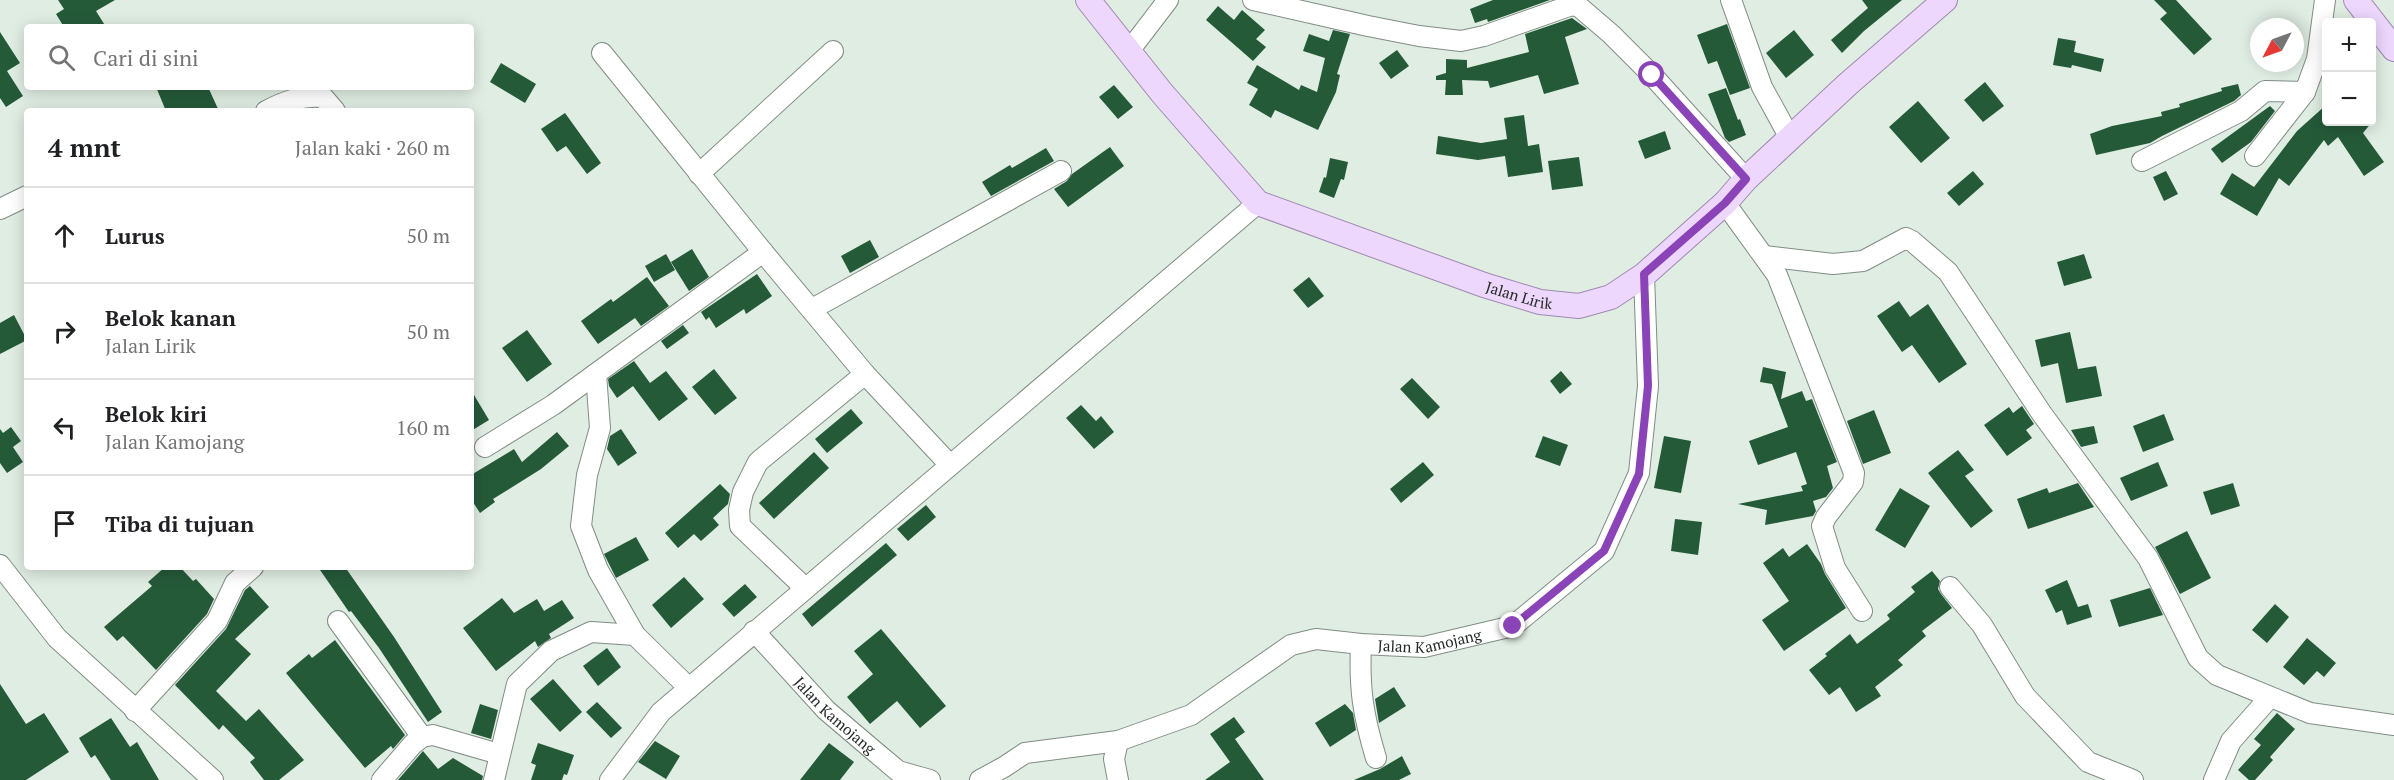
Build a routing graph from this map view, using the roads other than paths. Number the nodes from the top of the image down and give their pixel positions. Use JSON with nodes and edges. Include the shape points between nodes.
{"nodes":[{"id":1,"x":1088,"y":0,"type":"edge"},
{"id":2,"x":1168,"y":0,"type":"edge"},
{"id":3,"x":1253,"y":0,"type":"edge"},
{"id":4,"x":1731,"y":0,"type":"edge"},
{"id":5,"x":2325,"y":0,"type":"edge"},
{"id":6,"x":2356,"y":0,"type":"edge"},
{"id":7,"x":1942,"y":1,"type":"edge"},
{"id":8,"x":2394,"y":49,"type":"edge"},
{"id":9,"x":833,"y":51,"type":"dead end"},
{"id":10,"x":1129,"y":51,"type":"junction"},
{"id":11,"x":602,"y":53,"type":"dead end"},
{"id":12,"x":2305,"y":92,"type":"junction"},
{"id":13,"x":272,"y":108,"type":"edge"},
{"id":14,"x":332,"y":108,"type":"edge"},
{"id":15,"x":1790,"y":138,"type":"junction"},
{"id":16,"x":2255,"y":156,"type":"dead end"},
{"id":17,"x":2142,"y":161,"type":"dead end"},
{"id":18,"x":1061,"y":171,"type":"dead end"},
{"id":19,"x":699,"y":174,"type":"junction"},
{"id":20,"x":1746,"y":179,"type":"junction"},
{"id":21,"x":24,"y":197,"type":"edge"},
{"id":22,"x":1258,"y":203,"type":"junction"},
{"id":23,"x":1725,"y":203,"type":"junction"},
{"id":24,"x":0,"y":209,"type":"edge"},
{"id":25,"x":763,"y":252,"type":"junction"},
{"id":26,"x":1764,"y":256,"type":"junction"},
{"id":27,"x":1644,"y":274,"type":"junction"},
{"id":28,"x":812,"y":309,"type":"junction"},
{"id":29,"x":596,"y":374,"type":"junction"},
{"id":30,"x":865,"y":374,"type":"junction"},
{"id":31,"x":485,"y":447,"type":"dead end"},
{"id":32,"x":950,"y":465,"type":"junction"},
{"id":33,"x":0,"y":565,"type":"edge"},
{"id":34,"x":250,"y":570,"type":"edge"},
{"id":35,"x":1950,"y":587,"type":"dead end"},
{"id":36,"x":804,"y":588,"type":"junction"},
{"id":37,"x":1862,"y":611,"type":"dead end"},
{"id":38,"x":338,"y":621,"type":"dead end"},
{"id":39,"x":754,"y":632,"type":"junction"},
{"id":40,"x":635,"y":634,"type":"junction"},
{"id":41,"x":1360,"y":644,"type":"junction"},
{"id":42,"x":689,"y":688,"type":"junction"},
{"id":43,"x":2270,"y":697,"type":"junction"},
{"id":44,"x":135,"y":711,"type":"junction"},
{"id":45,"x":2394,"y":725,"type":"edge"},
{"id":46,"x":422,"y":737,"type":"junction"},
{"id":47,"x":1118,"y":741,"type":"junction"},
{"id":48,"x":499,"y":754,"type":"junction"},
{"id":49,"x":1376,"y":758,"type":"dead end"},
{"id":50,"x":897,"y":775,"type":"edge"},
{"id":51,"x":213,"y":780,"type":"edge"},
{"id":52,"x":382,"y":780,"type":"edge"},
{"id":53,"x":494,"y":780,"type":"edge"},
{"id":54,"x":610,"y":780,"type":"edge"},
{"id":55,"x":930,"y":780,"type":"edge"},
{"id":56,"x":980,"y":780,"type":"edge"},
{"id":57,"x":1118,"y":780,"type":"edge"},
{"id":58,"x":2133,"y":780,"type":"edge"},
{"id":59,"x":2214,"y":780,"type":"edge"}],
"edges":[{"from":1,"to":10,"type":"main road","name":"Jalan Lirik"},
{"from":2,"to":10,"type":"street"},
{"from":3,"to":20,"type":"street","via":[[1368,26],[1461,41],[1577,5],[1652,75]]},
{"from":4,"to":15,"type":"street","via":[[1762,87]]},
{"from":5,"to":12,"type":"street","via":[[2317,58]]},
{"from":6,"to":8,"type":"main road"},
{"from":7,"to":15,"type":"main road","name":"Jalan Lirik"},
{"from":9,"to":19,"type":"street"},
{"from":10,"to":22,"type":"main road","name":"Jalan Lirik"},
{"from":11,"to":19,"type":"street"},
{"from":12,"to":16,"type":"street"},
{"from":12,"to":17,"type":"street","via":[[2265,91],[2241,111]]},
{"from":13,"to":14,"type":"street","via":[[308,95],[323,98]]},
{"from":15,"to":20,"type":"main road","name":"Jalan Lirik"},
{"from":18,"to":28,"type":"street"},
{"from":19,"to":25,"type":"street"},
{"from":20,"to":23,"type":"main road","name":"Jalan Lirik"},
{"from":21,"to":24,"type":"street"},
{"from":22,"to":27,"type":"main road","name":"Jalan Lirik","via":[[1540,302],[1579,306],[1611,297]]},
{"from":22,"to":32,"type":"street"},
{"from":23,"to":26,"type":"street"},
{"from":23,"to":27,"type":"main road","name":"Jalan Lirik"},
{"from":25,"to":28,"type":"street"},
{"from":25,"to":29,"type":"street"},
{"from":26,"to":37,"type":"street","via":[[1777,276],[1854,473],[1853,482],[1822,526],[1835,568]]},
{"from":26,"to":43,"type":"street","via":[[1833,264],[1853,262],[1875,256],[1906,238],[1948,272],[2042,414],[2148,558],[2198,658],[2217,675]]},
{"from":27,"to":41,"type":"street","name":"Jalan Kamojang","via":[[1648,386],[1639,474],[1604,551],[1513,626],[1424,647]]},
{"from":28,"to":30,"type":"street"},
{"from":29,"to":31,"type":"street"},
{"from":29,"to":40,"type":"street","via":[[600,428],[587,475],[581,526],[598,570]]},
{"from":30,"to":32,"type":"street"},
{"from":30,"to":36,"type":"street","via":[[758,462],[743,492],[740,526]]},
{"from":32,"to":36,"type":"street"},
{"from":33,"to":44,"type":"street","via":[[57,638]]},
{"from":34,"to":44,"type":"street","via":[[235,583],[217,621]]},
{"from":35,"to":58,"type":"street","via":[[1983,625],[2025,696],[2088,762]]},
{"from":36,"to":39,"type":"street"},
{"from":38,"to":46,"type":"street"},
{"from":39,"to":42,"type":"street"},
{"from":39,"to":50,"type":"street","name":"Jalan Kamojang","via":[[826,710]]},
{"from":40,"to":42,"type":"street"},
{"from":40,"to":48,"type":"street","via":[[591,632],[552,651],[518,684]]},
{"from":41,"to":47,"type":"street","name":"Jalan Kamojang","via":[[1316,639],[1291,645],[1191,715]]},
{"from":41,"to":49,"type":"street","via":[[1359,682]]},
{"from":42,"to":54,"type":"street","via":[[661,712]]},
{"from":43,"to":45,"type":"street","via":[[2310,713]]},
{"from":43,"to":59,"type":"street","via":[[2231,741]]},
{"from":44,"to":51,"type":"street"},
{"from":46,"to":48,"type":"street","via":[[433,735]]},
{"from":46,"to":52,"type":"street"},
{"from":47,"to":56,"type":"street","name":"Jalan Kamojang","via":[[1025,753]]},
{"from":47,"to":57,"type":"street","via":[[1114,759]]},
{"from":48,"to":53,"type":"street"},
{"from":50,"to":55,"type":"street","name":"Jalan Kamojang"}]}
